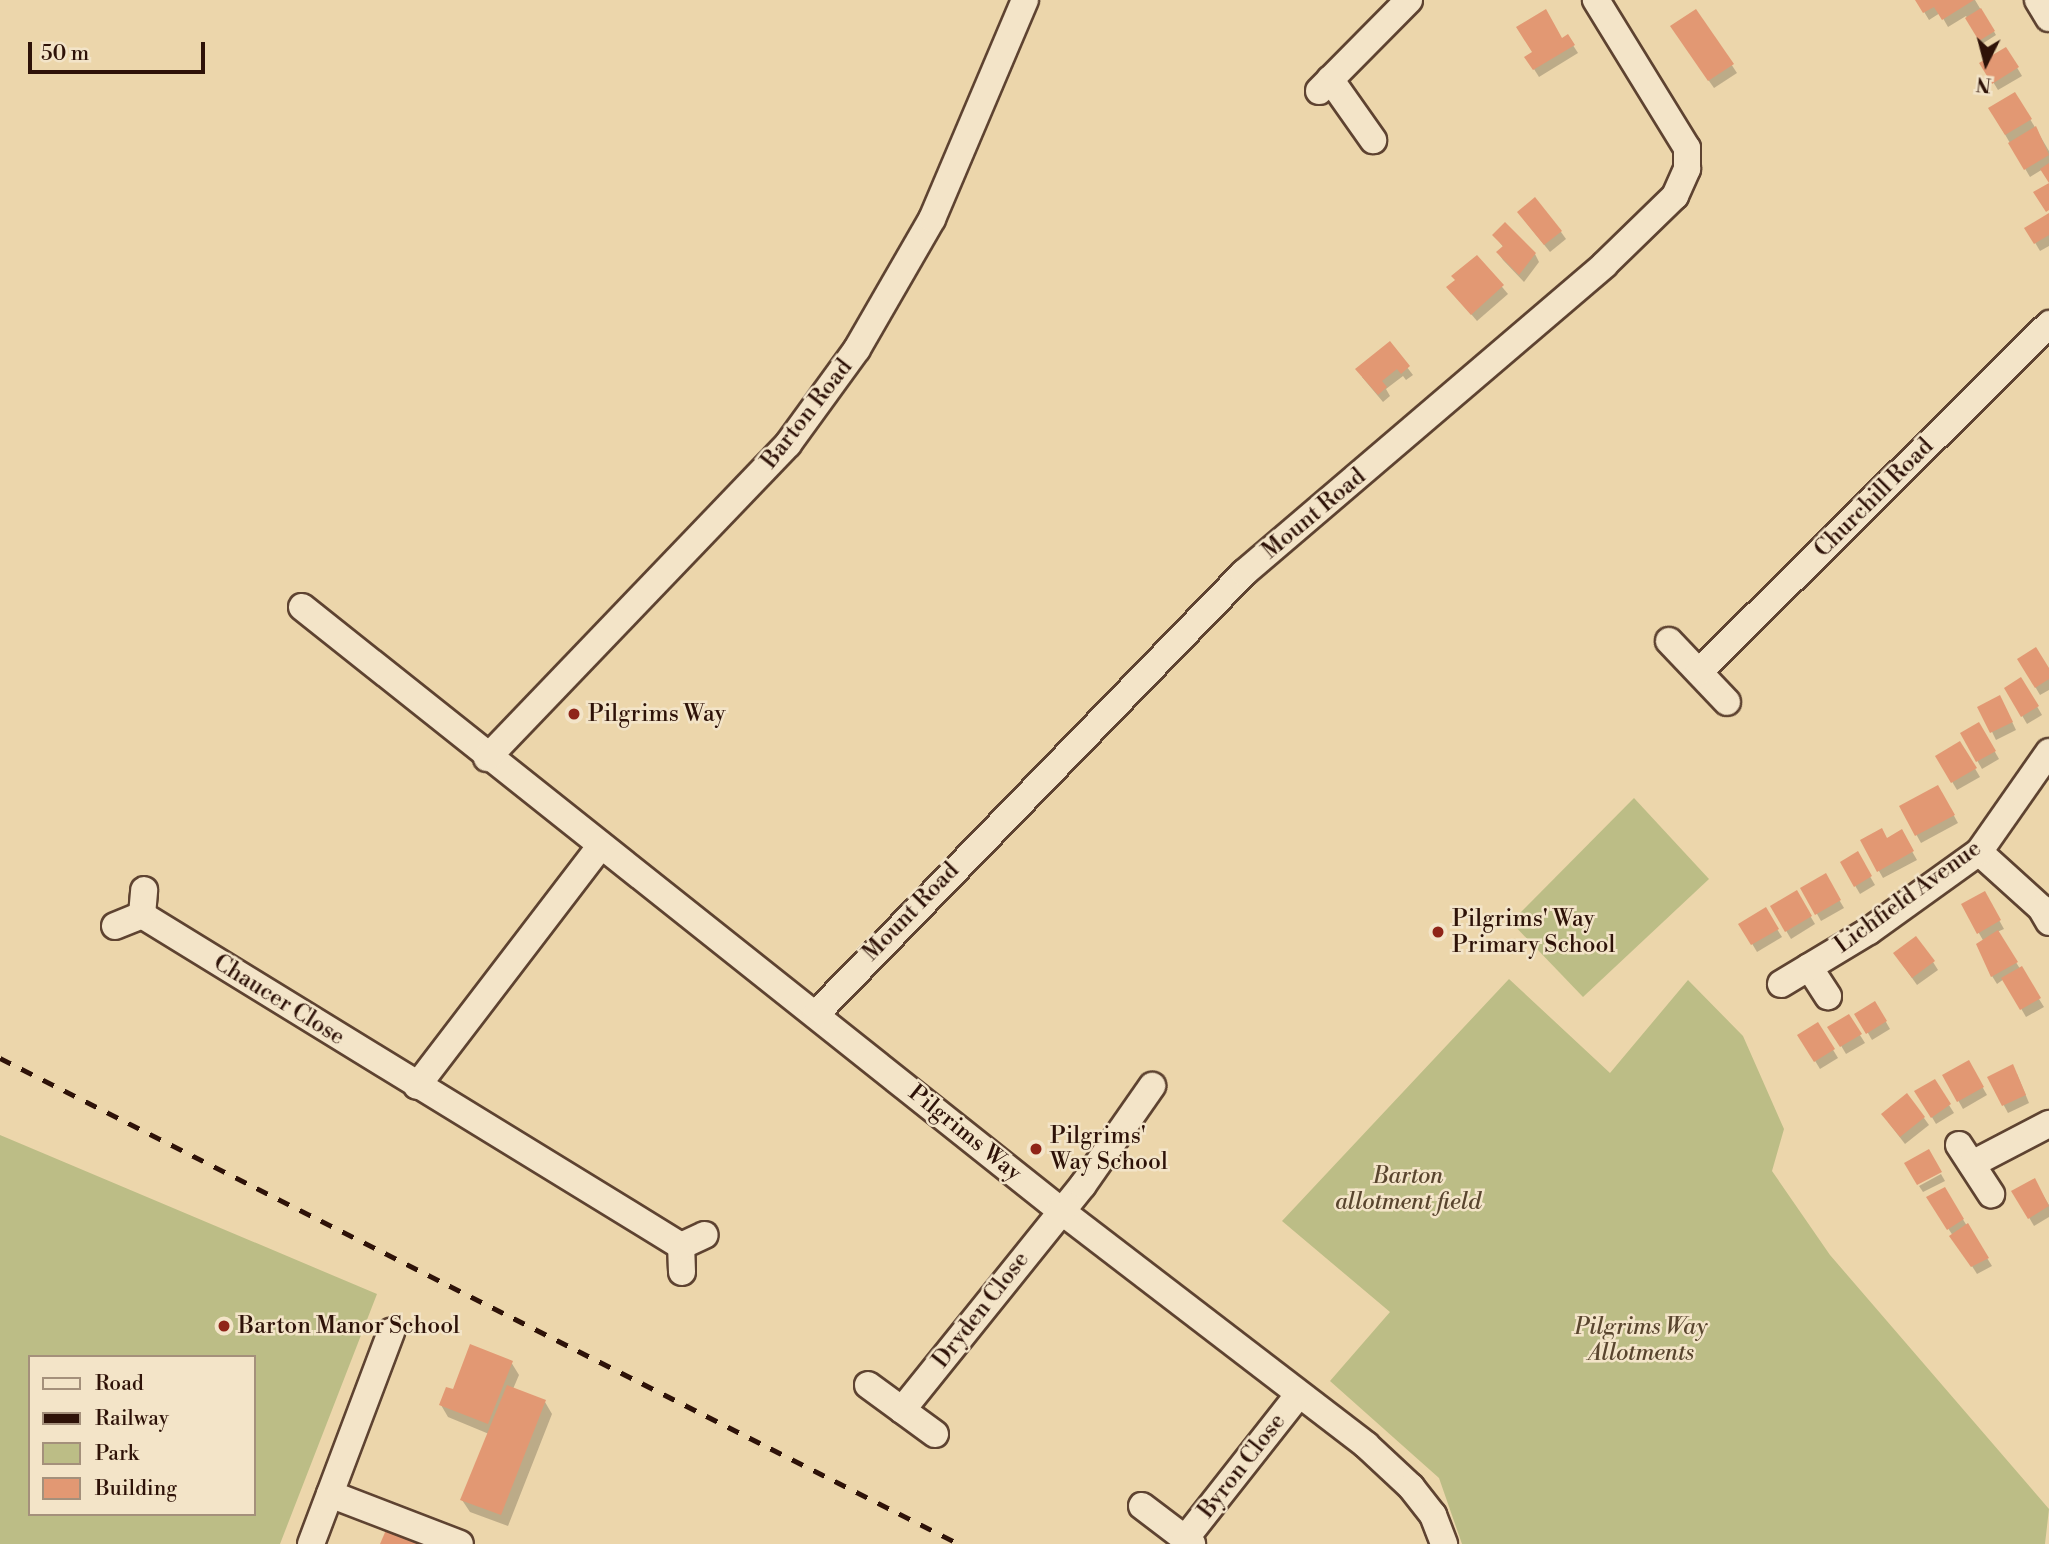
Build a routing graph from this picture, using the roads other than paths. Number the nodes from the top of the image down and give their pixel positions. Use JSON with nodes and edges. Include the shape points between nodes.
{"nodes":[{"id":1,"x":1026,"y":0,"type":"edge"},
{"id":2,"x":1409,"y":0,"type":"edge"},
{"id":3,"x":1596,"y":0,"type":"edge"},
{"id":4,"x":2038,"y":0,"type":"edge"},
{"id":5,"x":2049,"y":18,"type":"edge"},
{"id":6,"x":1373,"y":140,"type":"dead end"},
{"id":7,"x":2049,"y":324,"type":"edge"},
{"id":8,"x":302,"y":607,"type":"dead end"},
{"id":9,"x":1670,"y":641,"type":"dead end"},
{"id":10,"x":1699,"y":672,"type":"junction"},
{"id":11,"x":1727,"y":702,"type":"dead end"},
{"id":12,"x":2049,"y":752,"type":"edge"},
{"id":13,"x":487,"y":758,"type":"junction"},
{"id":14,"x":600,"y":847,"type":"junction"},
{"id":15,"x":1979,"y":852,"type":"junction"},
{"id":16,"x":2049,"y":922,"type":"edge"},
{"id":17,"x":114,"y":926,"type":"dead end"},
{"id":18,"x":1809,"y":967,"type":"junction"},
{"id":19,"x":1780,"y":984,"type":"dead end"},
{"id":20,"x":1828,"y":996,"type":"dead end"},
{"id":21,"x":816,"y":1014,"type":"junction"},
{"id":22,"x":417,"y":1086,"type":"junction"},
{"id":23,"x":1152,"y":1086,"type":"dead end"},
{"id":24,"x":2049,"y":1124,"type":"edge"},
{"id":25,"x":1991,"y":1194,"type":"dead end"},
{"id":26,"x":1060,"y":1210,"type":"junction"},
{"id":27,"x":705,"y":1235,"type":"dead end"},
{"id":28,"x":391,"y":1332,"type":"dead end"},
{"id":29,"x":868,"y":1385,"type":"dead end"},
{"id":30,"x":1298,"y":1394,"type":"junction"},
{"id":31,"x":902,"y":1410,"type":"junction"},
{"id":32,"x":935,"y":1434,"type":"dead end"},
{"id":33,"x":330,"y":1494,"type":"junction"},
{"id":34,"x":1142,"y":1506,"type":"dead end"},
{"id":35,"x":1189,"y":1541,"type":"edge"},
{"id":36,"x":311,"y":1544,"type":"edge"},
{"id":37,"x":460,"y":1544,"type":"edge"},
{"id":38,"x":1444,"y":1544,"type":"edge"}],
"edges":[{"from":1,"to":13,"type":"street","name":"Barton Road","via":[[932,219],[857,349],[788,444]]},
{"from":2,"to":6,"type":"street","via":[[1325,85]]},
{"from":3,"to":21,"type":"street","name":"Mount Road","via":[[1687,148],[1688,169],[1675,196],[1604,265],[1244,573]]},
{"from":4,"to":5,"type":"street"},
{"from":7,"to":10,"type":"street","name":"Churchill Road"},
{"from":8,"to":13,"type":"street","name":"Pilgrims Way"},
{"from":9,"to":10,"type":"street"},
{"from":10,"to":11,"type":"street"},
{"from":12,"to":15,"type":"street","name":"Lichfield Avenue"},
{"from":13,"to":14,"type":"street","name":"Pilgrims Way"},
{"from":14,"to":21,"type":"street","name":"Pilgrims Way"},
{"from":14,"to":22,"type":"street"},
{"from":15,"to":16,"type":"street","via":[[2041,908]]},
{"from":15,"to":18,"type":"street","name":"Lichfield Avenue","via":[[1870,931]]},
{"from":17,"to":22,"type":"street","name":"Chaucer Close","via":[[143,902]]},
{"from":18,"to":19,"type":"street","name":"Lichfield Avenue"},
{"from":18,"to":20,"type":"street"},
{"from":21,"to":26,"type":"street","name":"Pilgrims Way"},
{"from":22,"to":27,"type":"street","name":"Chaucer Close","via":[[681,1259]]},
{"from":23,"to":26,"type":"street","name":"Dryden Close"},
{"from":24,"to":25,"type":"street","via":[[1966,1155]]},
{"from":26,"to":30,"type":"street","name":"Pilgrims Way"},
{"from":26,"to":31,"type":"street","name":"Dryden Close"},
{"from":28,"to":33,"type":"street"},
{"from":29,"to":31,"type":"street"},
{"from":30,"to":35,"type":"street","name":"Byron Close"},
{"from":30,"to":38,"type":"street","name":"Pilgrims Way","via":[[1366,1445],[1411,1487],[1433,1515]]},
{"from":31,"to":32,"type":"street"},
{"from":33,"to":36,"type":"street"},
{"from":33,"to":37,"type":"street"},
{"from":34,"to":35,"type":"street","name":"Byron Close"}]}
